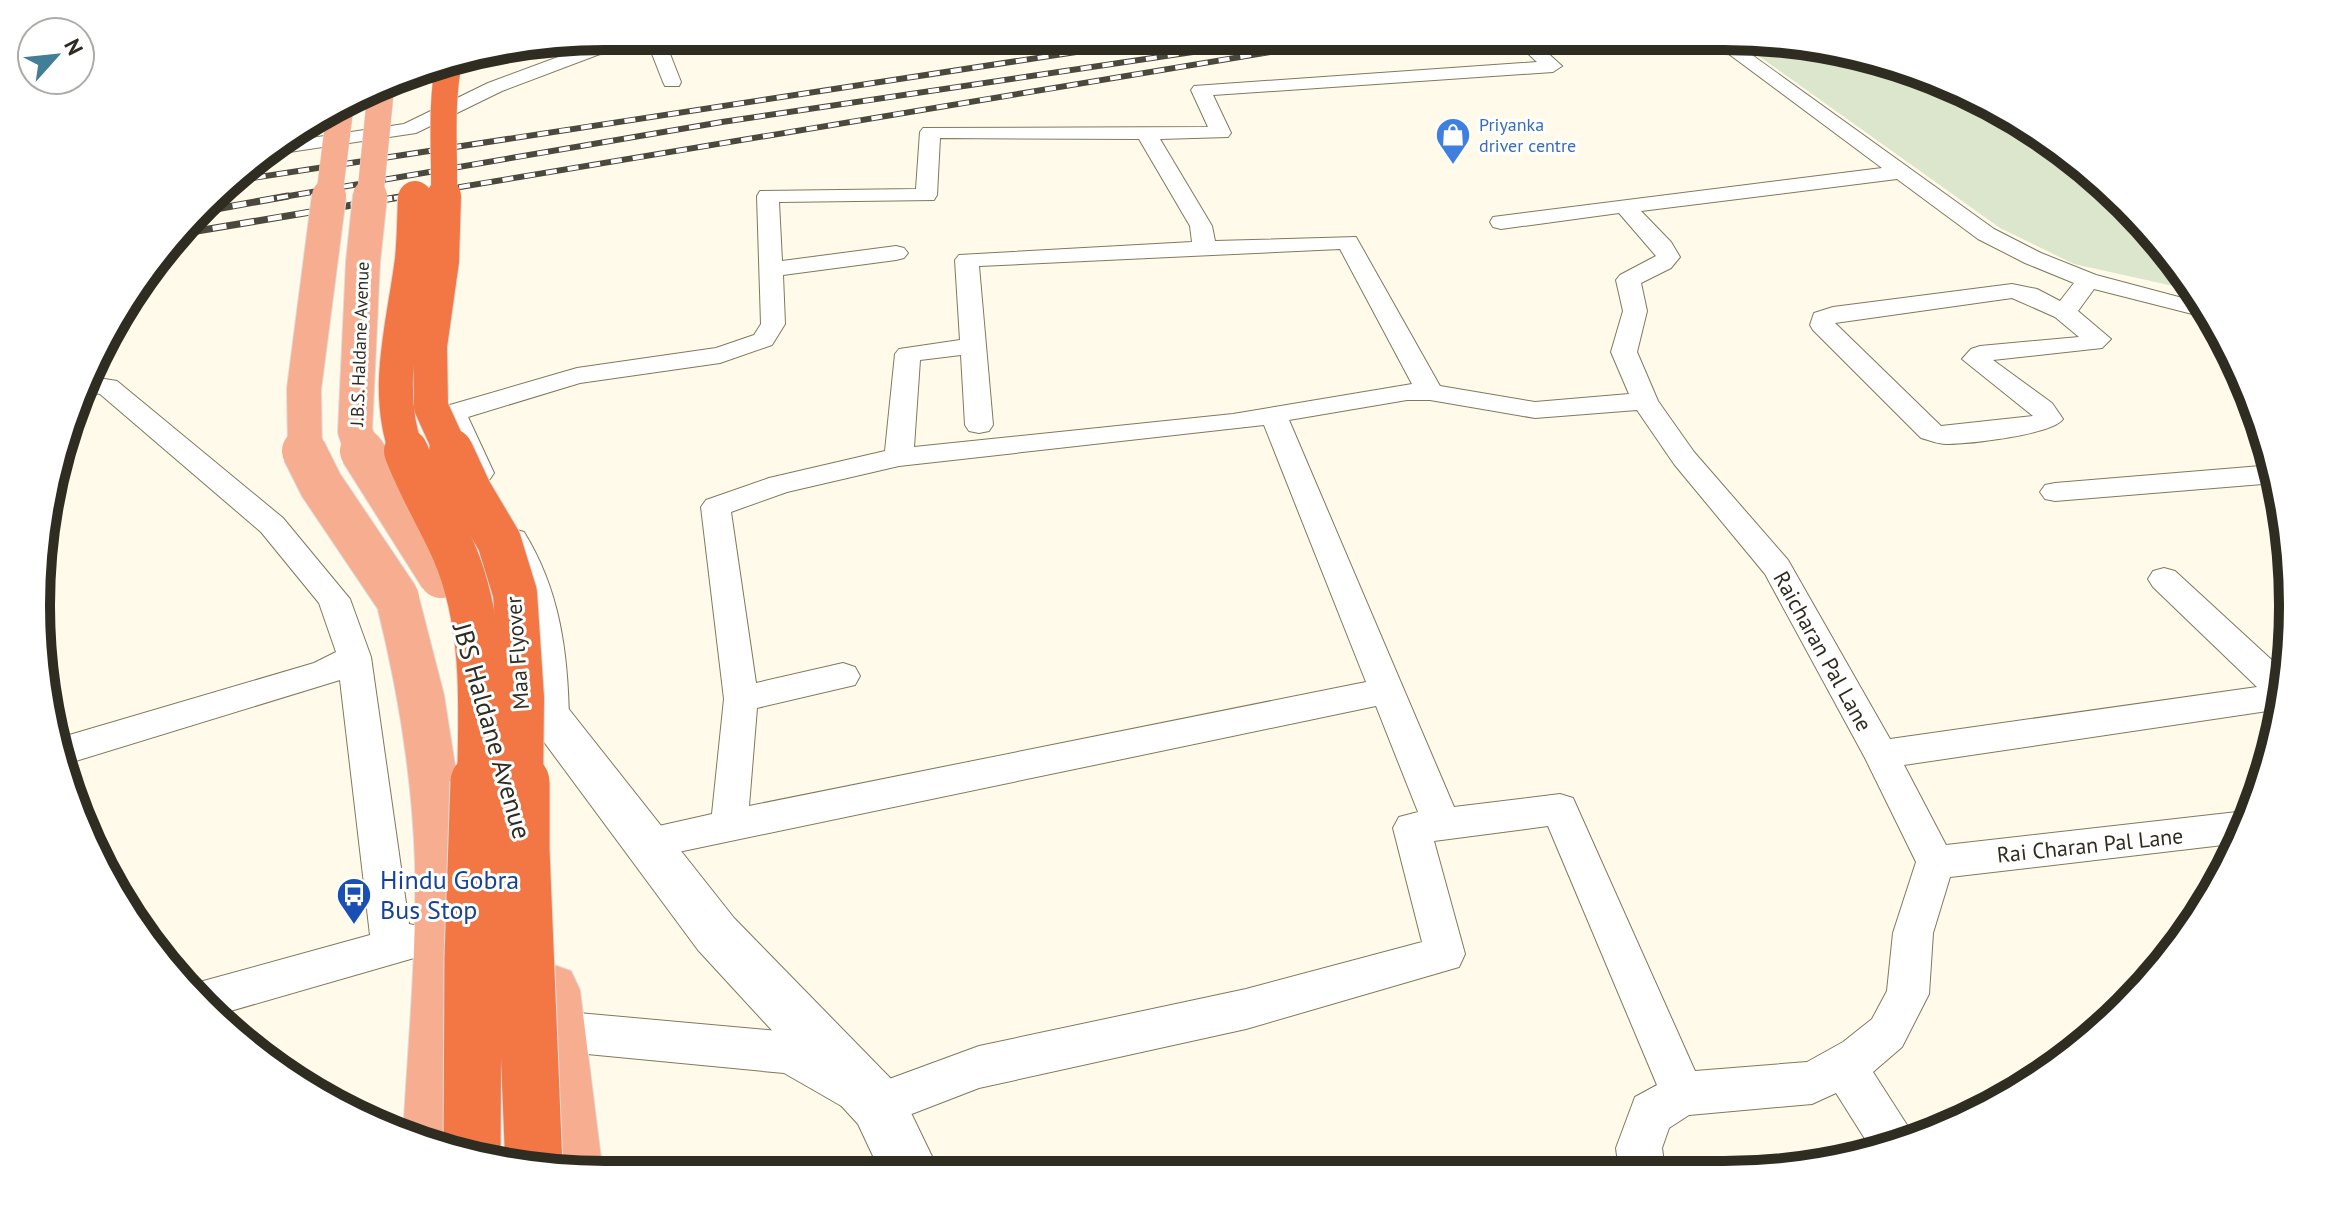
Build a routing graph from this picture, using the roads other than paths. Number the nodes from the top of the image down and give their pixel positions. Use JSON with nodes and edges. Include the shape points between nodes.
{"nodes":[{"id":1,"x":593,"y":50,"type":"edge"},
{"id":2,"x":659,"y":50,"type":"edge"},
{"id":3,"x":1534,"y":50,"type":"edge"},
{"id":4,"x":1733,"y":50,"type":"edge"},
{"id":5,"x":447,"y":73,"type":"edge"},
{"id":6,"x":419,"y":82,"type":"edge"},
{"id":7,"x":672,"y":82,"type":"dead end"},
{"id":8,"x":380,"y":98,"type":"edge"},
{"id":9,"x":339,"y":118,"type":"edge"},
{"id":10,"x":1146,"y":133,"type":"junction"},
{"id":11,"x":292,"y":147,"type":"edge"},
{"id":12,"x":1903,"y":172,"type":"junction"},
{"id":13,"x":1624,"y":206,"type":"junction"},
{"id":14,"x":1501,"y":222,"type":"dead end"},
{"id":15,"x":1205,"y":249,"type":"junction"},
{"id":16,"x":896,"y":253,"type":"dead end"},
{"id":17,"x":770,"y":270,"type":"junction"},
{"id":18,"x":2088,"y":280,"type":"junction"},
{"id":19,"x":2193,"y":309,"type":"edge"},
{"id":20,"x":2064,"y":312,"type":"junction"},
{"id":21,"x":971,"y":346,"type":"junction"},
{"id":22,"x":95,"y":386,"type":"edge"},
{"id":23,"x":1430,"y":392,"type":"junction"},
{"id":24,"x":1645,"y":401,"type":"junction"},
{"id":25,"x":1273,"y":414,"type":"junction"},
{"id":26,"x":979,"y":425,"type":"dead end"},
{"id":27,"x":899,"y":457,"type":"junction"},
{"id":28,"x":2263,"y":475,"type":"edge"},
{"id":29,"x":2055,"y":492,"type":"dead end"},
{"id":30,"x":2164,"y":579,"type":"dead end"},
{"id":31,"x":433,"y":596,"type":"junction"},
{"id":32,"x":354,"y":657,"type":"junction"},
{"id":33,"x":843,"y":676,"type":"dead end"},
{"id":34,"x":2273,"y":684,"type":"edge"},
{"id":35,"x":1389,"y":690,"type":"junction"},
{"id":36,"x":2271,"y":696,"type":"edge"},
{"id":37,"x":741,"y":699,"type":"junction"},
{"id":38,"x":552,"y":720,"type":"junction"},
{"id":39,"x":69,"y":749,"type":"edge"},
{"id":40,"x":1881,"y":754,"type":"junction"},
{"id":41,"x":1442,"y":824,"type":"junction"},
{"id":42,"x":729,"y":826,"type":"junction"},
{"id":43,"x":2232,"y":829,"type":"edge"},
{"id":44,"x":645,"y":843,"type":"junction"},
{"id":45,"x":1935,"y":862,"type":"junction"},
{"id":46,"x":542,"y":906,"type":"junction"},
{"id":47,"x":417,"y":940,"type":"junction"},
{"id":48,"x":212,"y":997,"type":"edge"},
{"id":49,"x":556,"y":1031,"type":"junction"},
{"id":50,"x":1843,"y":1066,"type":"junction"},
{"id":51,"x":436,"y":1070,"type":"junction"},
{"id":52,"x":1683,"y":1094,"type":"junction"},
{"id":53,"x":878,"y":1105,"type":"junction"},
{"id":54,"x":434,"y":1134,"type":"edge"},
{"id":55,"x":1889,"y":1136,"type":"edge"},
{"id":56,"x":472,"y":1144,"type":"edge"},
{"id":57,"x":534,"y":1156,"type":"edge"},
{"id":58,"x":570,"y":1160,"type":"edge"},
{"id":59,"x":905,"y":1161,"type":"edge"},
{"id":60,"x":1641,"y":1161,"type":"edge"}],
"edges":[{"from":1,"to":11,"type":"street","via":[[495,87],[409,129]]},
{"from":2,"to":7,"type":"street"},
{"from":3,"to":10,"type":"street","via":[[1553,66],[1201,90],[1221,133]]},
{"from":4,"to":12,"type":"street"},
{"from":5,"to":57,"type":"highway","name":"Maa Flyover","bridge":true,"via":[[442,261],[430,346],[431,407],[499,541],[515,593]]},
{"from":6,"to":56,"type":"highway","name":"Maa Flyover","bridge":true,"via":[[412,258],[394,407],[416,478],[455,554],[479,640]]},
{"from":8,"to":31,"type":"main road","name":"J.B.S. Haldane Avenue","bridge":true,"via":[[363,262],[355,431]]},
{"from":9,"to":31,"type":"main road","name":"JBS Haldane Avenue","bridge":true,"via":[[304,389],[304,452],[321,485]]},
{"from":10,"to":15,"type":"street","via":[[1201,226]]},
{"from":10,"to":17,"type":"street","via":[[930,132],[926,195],[768,196]]},
{"from":12,"to":13,"type":"street"},
{"from":12,"to":18,"type":"street","via":[[1986,234]]},
{"from":13,"to":14,"type":"street"},
{"from":13,"to":24,"type":"street","name":"Raicharan Pal Lane","via":[[1668,257],[1628,280],[1635,311],[1624,352]]},
{"from":15,"to":21,"type":"street","via":[[967,260]]},
{"from":15,"to":23,"type":"street","via":[[1348,242]]},
{"from":16,"to":17,"type":"street"},
{"from":17,"to":38,"type":"street","via":[[773,324],[763,340],[720,355],[577,376],[453,413],[535,581],[552,655]]},
{"from":18,"to":19,"type":"street"},
{"from":18,"to":20,"type":"street"},
{"from":20,"to":20,"type":"street","via":[[2012,291],[1833,314],[1823,318],[1822,325],[1921,424],[1944,436],[2049,419],[1975,359],[1980,354],[2098,339]]},
{"from":21,"to":26,"type":"street"},
{"from":21,"to":27,"type":"street","via":[[908,354]]},
{"from":22,"to":32,"type":"street","via":[[108,387],[272,525],[334,599]]},
{"from":23,"to":24,"type":"street","via":[[1535,410]]},
{"from":23,"to":25,"type":"street"},
{"from":24,"to":40,"type":"street","name":"Raicharan Pal Lane","via":[[1684,458],[1777,568]]},
{"from":25,"to":27,"type":"street","via":[[1075,441]]},
{"from":25,"to":35,"type":"street"},
{"from":27,"to":37,"type":"street","via":[[779,485],[716,507]]},
{"from":28,"to":29,"type":"street"},
{"from":30,"to":34,"type":"street"},
{"from":31,"to":38,"type":"street","via":[[503,655]]},
{"from":31,"to":46,"type":"main road","name":"JBS Haldane Avenue","via":[[497,760]]},
{"from":31,"to":47,"type":"main road","name":"J.B.S. Haldane Avenue","via":[[407,635],[441,860]]},
{"from":32,"to":39,"type":"street","via":[[326,672]]},
{"from":32,"to":47,"type":"street"},
{"from":33,"to":37,"type":"street"},
{"from":35,"to":41,"type":"street"},
{"from":35,"to":42,"type":"street"},
{"from":36,"to":40,"type":"street"},
{"from":37,"to":42,"type":"street"},
{"from":38,"to":44,"type":"street"},
{"from":40,"to":45,"type":"street","name":"Raicharan Pal Lane"},
{"from":41,"to":52,"type":"street","via":[[1560,809]]},
{"from":41,"to":53,"type":"street","via":[[1412,828],[1445,954],[1246,1009],[979,1067]]},
{"from":42,"to":44,"type":"street"},
{"from":43,"to":45,"type":"street","name":"Rai Charan Pal Lane"},
{"from":44,"to":53,"type":"street","via":[[716,934]]},
{"from":45,"to":50,"type":"street","via":[[1913,933],[1908,994],[1887,1033]]},
{"from":46,"to":47,"type":"street"},
{"from":46,"to":49,"type":"main road","name":"JBS Haldane Avenue"},
{"from":47,"to":48,"type":"street"},
{"from":47,"to":51,"type":"main road","name":"J.B.S. Haldane Avenue"},
{"from":49,"to":51,"type":"street"},
{"from":49,"to":53,"type":"street","via":[[790,1053]]},
{"from":49,"to":58,"type":"main road","name":"JBS Haldane Avenue"},
{"from":50,"to":52,"type":"street","via":[[1812,1083]]},
{"from":50,"to":55,"type":"street"},
{"from":51,"to":54,"type":"main road","name":"J.B.S. Haldane Avenue"},
{"from":52,"to":60,"type":"street","via":[[1651,1113],[1639,1148]]},
{"from":53,"to":59,"type":"street"}]}
